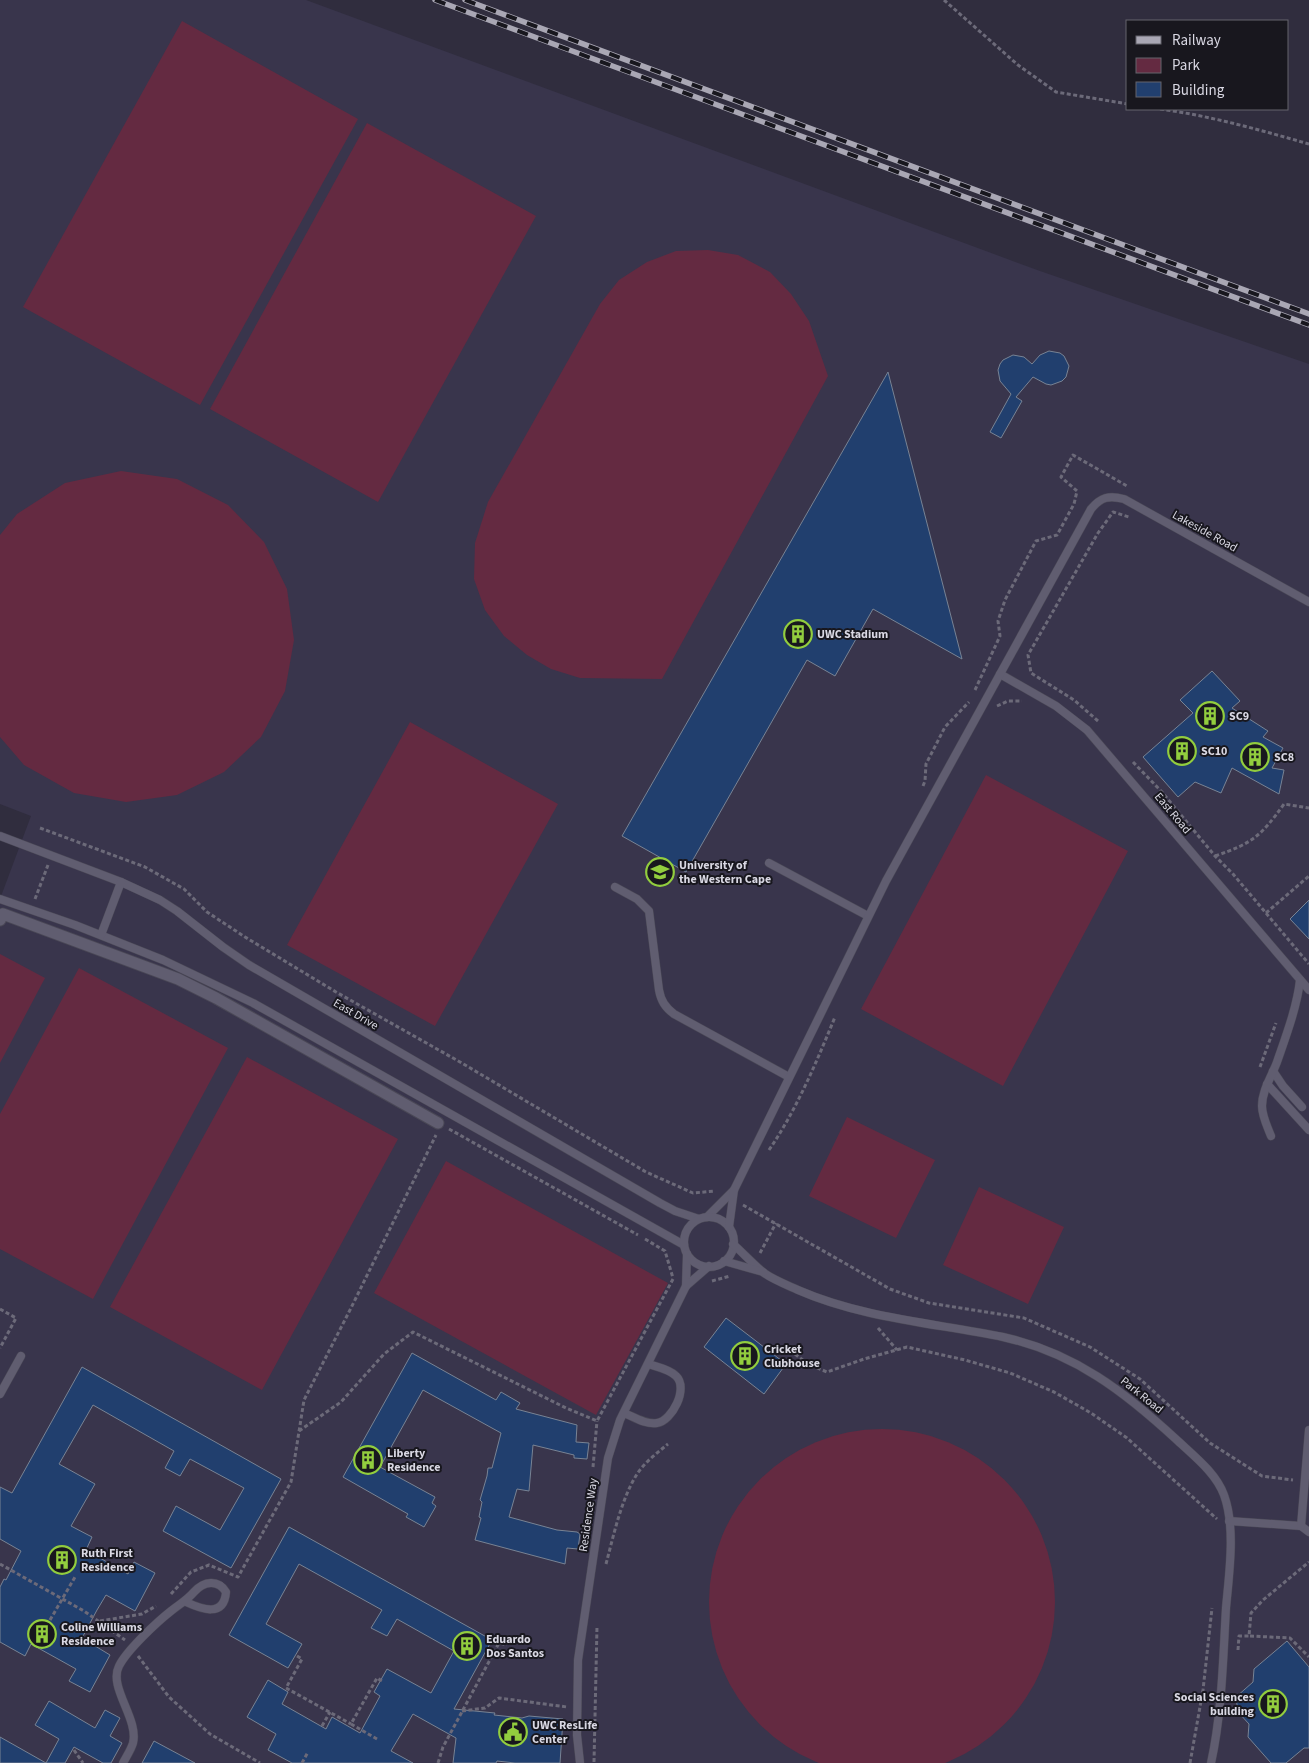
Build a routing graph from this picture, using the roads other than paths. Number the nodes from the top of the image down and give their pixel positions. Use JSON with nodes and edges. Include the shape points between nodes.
{"nodes":[{"id":1,"x":1309,"y":602,"type":"edge"},
{"id":2,"x":1000,"y":674,"type":"junction"},
{"id":3,"x":0,"y":836,"type":"edge"},
{"id":4,"x":769,"y":863,"type":"dead end"},
{"id":5,"x":121,"y":882,"type":"junction"},
{"id":6,"x":615,"y":887,"type":"dead end"},
{"id":7,"x":0,"y":899,"type":"edge"},
{"id":8,"x":868,"y":916,"type":"junction"},
{"id":9,"x":0,"y":920,"type":"edge"},
{"id":10,"x":101,"y":935,"type":"junction"},
{"id":11,"x":1300,"y":980,"type":"junction"},
{"id":12,"x":1309,"y":990,"type":"edge"},
{"id":13,"x":1273,"y":1071,"type":"junction"},
{"id":14,"x":789,"y":1077,"type":"junction"},
{"id":15,"x":1267,"y":1084,"type":"junction"},
{"id":16,"x":1302,"y":1106,"type":"dead end"},
{"id":17,"x":438,"y":1123,"type":"road end"},
{"id":18,"x":1309,"y":1130,"type":"edge"},
{"id":19,"x":1271,"y":1136,"type":"dead end"},
{"id":20,"x":730,"y":1198,"type":"junction"},
{"id":21,"x":703,"y":1218,"type":"junction"},
{"id":22,"x":729,"y":1227,"type":"junction"},
{"id":23,"x":733,"y":1244,"type":"junction"},
{"id":24,"x":684,"y":1245,"type":"junction"},
{"id":25,"x":688,"y":1254,"type":"junction"},
{"id":26,"x":724,"y":1261,"type":"junction"},
{"id":27,"x":709,"y":1266,"type":"junction"},
{"id":28,"x":765,"y":1273,"type":"junction"},
{"id":29,"x":686,"y":1286,"type":"junction"},
{"id":30,"x":21,"y":1356,"type":"dead end"},
{"id":31,"x":648,"y":1364,"type":"junction"},
{"id":32,"x":0,"y":1394,"type":"edge"},
{"id":33,"x":624,"y":1413,"type":"junction"},
{"id":34,"x":1309,"y":1430,"type":"edge"},
{"id":35,"x":1229,"y":1521,"type":"junction"},
{"id":36,"x":1301,"y":1526,"type":"junction"},
{"id":37,"x":1309,"y":1532,"type":"edge"},
{"id":38,"x":186,"y":1602,"type":"junction"},
{"id":39,"x":122,"y":1763,"type":"edge"},
{"id":40,"x":580,"y":1763,"type":"edge"},
{"id":41,"x":1211,"y":1763,"type":"edge"}],
"edges":[{"from":1,"to":2,"type":"lane","name":"Lakeside Road","via":[[1124,499],[1105,497],[1091,509]]},
{"from":2,"to":8,"type":"lane"},
{"from":2,"to":11,"type":"lane","name":"East Road","via":[[1056,706],[1087,730]]},
{"from":3,"to":5,"type":"lane","name":"East Drive"},
{"from":4,"to":8,"type":"lane"},
{"from":5,"to":10,"type":"lane"},
{"from":5,"to":21,"type":"lane","name":"East Drive","via":[[177,910],[223,947],[291,989],[660,1203],[675,1211]]},
{"from":6,"to":14,"type":"lane","via":[[637,899],[649,911],[659,990],[666,1008]]},
{"from":7,"to":10,"type":"lane"},
{"from":8,"to":14,"type":"lane"},
{"from":9,"to":17,"type":"street","via":[[3,914],[178,979]]},
{"from":10,"to":24,"type":"lane","via":[[253,1003]]},
{"from":11,"to":12,"type":"lane","name":"East Road"},
{"from":11,"to":13,"type":"lane","via":[[1296,1004]]},
{"from":13,"to":15,"type":"lane"},
{"from":13,"to":16,"type":"lane"},
{"from":14,"to":20,"type":"lane"},
{"from":15,"to":18,"type":"lane"},
{"from":15,"to":19,"type":"lane","via":[[1262,1106]]},
{"from":20,"to":21,"type":"lane"},
{"from":20,"to":22,"type":"lane"},
{"from":21,"to":22,"type":"lane","via":[[715,1218]]},
{"from":21,"to":24,"type":"lane","via":[[687,1229]]},
{"from":22,"to":23,"type":"lane"},
{"from":23,"to":26,"type":"lane"},
{"from":23,"to":28,"type":"lane","name":"Park Road"},
{"from":24,"to":25,"type":"lane"},
{"from":25,"to":27,"type":"lane","via":[[698,1264]]},
{"from":25,"to":29,"type":"lane","name":"Residence Way"},
{"from":26,"to":27,"type":"lane"},
{"from":26,"to":28,"type":"lane","name":"Park Road"},
{"from":27,"to":29,"type":"lane","name":"Residence Way"},
{"from":28,"to":35,"type":"lane","name":"Park Road","via":[[821,1300],[871,1313],[1005,1338],[1060,1356],[1089,1370],[1127,1396],[1197,1458],[1224,1495]]},
{"from":29,"to":31,"type":"lane","name":"Residence Way"},
{"from":30,"to":32,"type":"lane"},
{"from":31,"to":33,"type":"lane","name":"Residence Way"},
{"from":31,"to":33,"type":"lane","via":[[676,1376],[682,1390],[680,1398],[660,1423],[649,1423]]},
{"from":33,"to":40,"type":"lane","name":"Residence Way","via":[[608,1458],[578,1660]]},
{"from":34,"to":36,"type":"lane"},
{"from":35,"to":36,"type":"lane"},
{"from":35,"to":41,"type":"lane","name":"Park Road","via":[[1223,1667]]},
{"from":36,"to":37,"type":"lane"},
{"from":38,"to":38,"type":"lane","via":[[202,1585],[209,1583],[222,1586],[226,1592],[218,1608],[210,1610]]},
{"from":38,"to":39,"type":"lane","via":[[170,1612],[132,1648],[118,1667],[116,1678],[134,1736]]}]}
